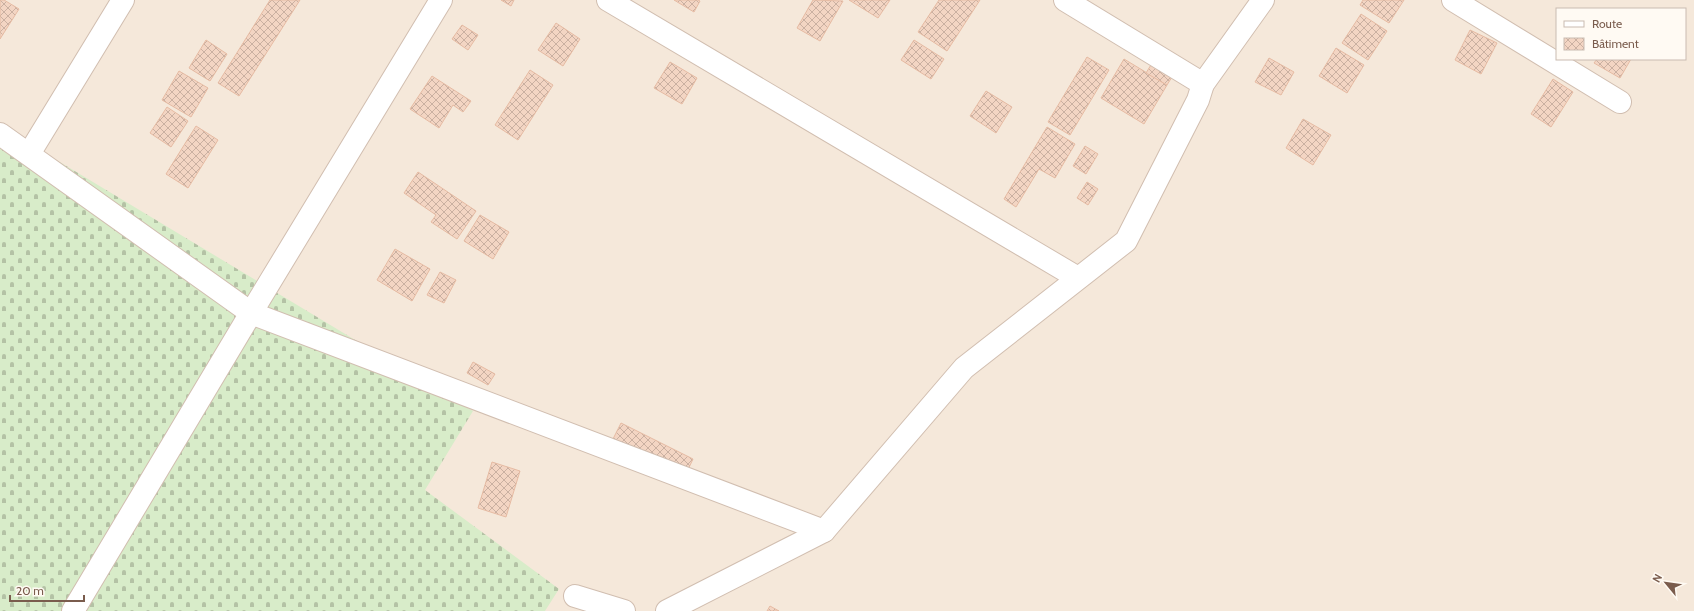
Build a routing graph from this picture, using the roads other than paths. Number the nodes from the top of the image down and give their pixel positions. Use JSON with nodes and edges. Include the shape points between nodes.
{"nodes":[{"id":1,"x":123,"y":0,"type":"edge"},
{"id":2,"x":441,"y":0,"type":"edge"},
{"id":3,"x":608,"y":0,"type":"edge"},
{"id":4,"x":1065,"y":0,"type":"edge"},
{"id":5,"x":1263,"y":0,"type":"edge"},
{"id":6,"x":1453,"y":0,"type":"edge"},
{"id":7,"x":1202,"y":84,"type":"junction"},
{"id":8,"x":1620,"y":102,"type":"dead end"},
{"id":9,"x":0,"y":134,"type":"edge"},
{"id":10,"x":29,"y":154,"type":"junction"},
{"id":11,"x":1078,"y":278,"type":"junction"},
{"id":12,"x":251,"y":313,"type":"junction"},
{"id":13,"x":824,"y":531,"type":"junction"},
{"id":14,"x":570,"y":604,"type":"edge"},
{"id":15,"x":73,"y":611,"type":"edge"},
{"id":16,"x":600,"y":611,"type":"edge"},
{"id":17,"x":624,"y":611,"type":"edge"},
{"id":18,"x":668,"y":611,"type":"edge"}],
"edges":[{"from":1,"to":10,"type":"street"},
{"from":2,"to":12,"type":"street"},
{"from":3,"to":11,"type":"street"},
{"from":4,"to":7,"type":"street"},
{"from":5,"to":7,"type":"street"},
{"from":6,"to":8,"type":"street"},
{"from":7,"to":11,"type":"street","via":[[1198,100],[1126,241]]},
{"from":9,"to":10,"type":"street"},
{"from":10,"to":12,"type":"street"},
{"from":11,"to":13,"type":"street","via":[[964,368]]},
{"from":12,"to":13,"type":"street"},
{"from":12,"to":15,"type":"street"},
{"from":13,"to":18,"type":"street"},
{"from":14,"to":16,"type":"street"},
{"from":14,"to":17,"type":"street"}]}
